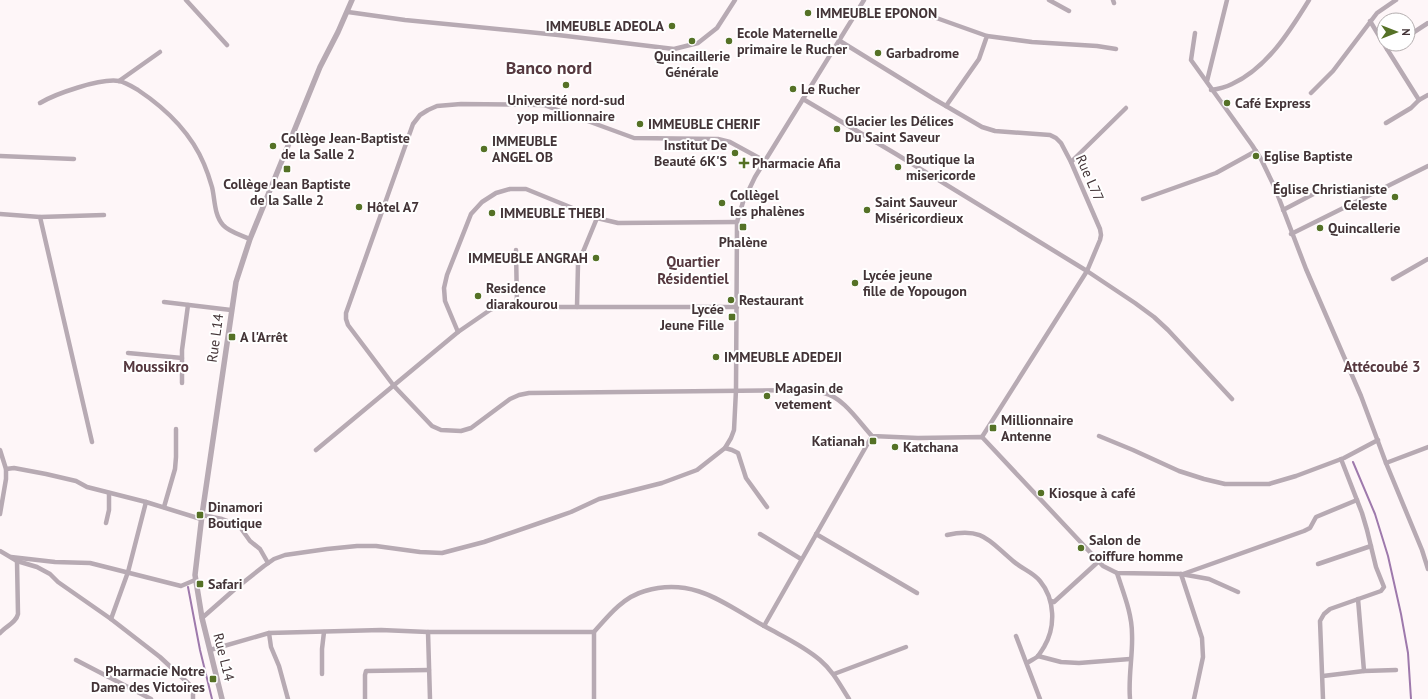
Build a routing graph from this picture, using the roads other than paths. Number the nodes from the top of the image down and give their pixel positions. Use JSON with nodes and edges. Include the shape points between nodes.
{"nodes":[{"id":1,"x":186,"y":0,"type":"edge"},
{"id":2,"x":352,"y":0,"type":"edge"},
{"id":3,"x":735,"y":0,"type":"edge"},
{"id":4,"x":864,"y":0,"type":"edge"},
{"id":5,"x":1049,"y":0,"type":"edge"},
{"id":6,"x":1227,"y":0,"type":"edge"},
{"id":7,"x":1309,"y":0,"type":"edge"},
{"id":8,"x":1396,"y":0,"type":"edge"},
{"id":9,"x":914,"y":10,"type":"dead end"},
{"id":10,"x":348,"y":12,"type":"junction"},
{"id":11,"x":1069,"y":12,"type":"dead end"},
{"id":12,"x":1370,"y":20,"type":"junction"},
{"id":13,"x":1428,"y":23,"type":"edge"},
{"id":14,"x":1376,"y":30,"type":"edge"},
{"id":15,"x":1416,"y":31,"type":"edge"},
{"id":16,"x":1195,"y":33,"type":"dead end"},
{"id":17,"x":987,"y":36,"type":"junction"},
{"id":18,"x":840,"y":41,"type":"junction"},
{"id":19,"x":227,"y":45,"type":"dead end"},
{"id":20,"x":1116,"y":49,"type":"dead end"},
{"id":21,"x":160,"y":52,"type":"dead end"},
{"id":22,"x":1389,"y":52,"type":"edge"},
{"id":23,"x":119,"y":81,"type":"junction"},
{"id":24,"x":1207,"y":81,"type":"junction"},
{"id":25,"x":1211,"y":90,"type":"junction"},
{"id":26,"x":1311,"y":94,"type":"dead end"},
{"id":27,"x":1428,"y":95,"type":"edge"},
{"id":28,"x":803,"y":99,"type":"junction"},
{"id":29,"x":1419,"y":100,"type":"junction"},
{"id":30,"x":40,"y":103,"type":"dead end"},
{"id":31,"x":946,"y":106,"type":"junction"},
{"id":32,"x":1126,"y":108,"type":"dead end"},
{"id":33,"x":1386,"y":123,"type":"dead end"},
{"id":34,"x":1256,"y":151,"type":"junction"},
{"id":35,"x":0,"y":156,"type":"edge"},
{"id":36,"x":74,"y":159,"type":"dead end"},
{"id":37,"x":765,"y":161,"type":"junction"},
{"id":38,"x":1071,"y":162,"type":"junction"},
{"id":39,"x":1428,"y":166,"type":"edge"},
{"id":40,"x":1323,"y":189,"type":"dead end"},
{"id":41,"x":1143,"y":199,"type":"dead end"},
{"id":42,"x":1283,"y":210,"type":"junction"},
{"id":43,"x":0,"y":214,"type":"edge"},
{"id":44,"x":104,"y":215,"type":"dead end"},
{"id":45,"x":40,"y":217,"type":"junction"},
{"id":46,"x":597,"y":218,"type":"junction"},
{"id":47,"x":737,"y":222,"type":"junction"},
{"id":48,"x":1291,"y":234,"type":"junction"},
{"id":49,"x":250,"y":239,"type":"junction"},
{"id":50,"x":516,"y":250,"type":"dead end"},
{"id":51,"x":1428,"y":260,"type":"edge"},
{"id":52,"x":1087,"y":271,"type":"junction"},
{"id":53,"x":1393,"y":279,"type":"dead end"},
{"id":54,"x":164,"y":302,"type":"dead end"},
{"id":55,"x":188,"y":305,"type":"junction"},
{"id":56,"x":517,"y":306,"type":"junction"},
{"id":57,"x":577,"y":307,"type":"junction"},
{"id":58,"x":737,"y":307,"type":"junction"},
{"id":59,"x":231,"y":310,"type":"junction"},
{"id":60,"x":458,"y":332,"type":"junction"},
{"id":61,"x":128,"y":353,"type":"dead end"},
{"id":62,"x":182,"y":358,"type":"junction"},
{"id":63,"x":182,"y":383,"type":"dead end"},
{"id":64,"x":394,"y":386,"type":"junction"},
{"id":65,"x":736,"y":390,"type":"junction"},
{"id":66,"x":1232,"y":399,"type":"dead end"},
{"id":67,"x":176,"y":429,"type":"dead end"},
{"id":68,"x":872,"y":436,"type":"junction"},
{"id":69,"x":1099,"y":436,"type":"dead end"},
{"id":70,"x":982,"y":437,"type":"junction"},
{"id":71,"x":1378,"y":440,"type":"junction"},
{"id":72,"x":92,"y":442,"type":"dead end"},
{"id":73,"x":1428,"y":447,"type":"edge"},
{"id":74,"x":725,"y":448,"type":"junction"},
{"id":75,"x":0,"y":450,"type":"edge"},
{"id":76,"x":316,"y":450,"type":"dead end"},
{"id":77,"x":1341,"y":459,"type":"junction"},
{"id":78,"x":1386,"y":463,"type":"junction"},
{"id":79,"x":6,"y":469,"type":"junction"},
{"id":80,"x":109,"y":493,"type":"junction"},
{"id":81,"x":1357,"y":500,"type":"junction"},
{"id":82,"x":146,"y":502,"type":"junction"},
{"id":83,"x":766,"y":507,"type":"dead end"},
{"id":84,"x":164,"y":508,"type":"junction"},
{"id":85,"x":0,"y":514,"type":"edge"},
{"id":86,"x":201,"y":517,"type":"junction"},
{"id":87,"x":106,"y":523,"type":"dead end"},
{"id":88,"x":760,"y":534,"type":"dead end"},
{"id":89,"x":816,"y":534,"type":"junction"},
{"id":90,"x":947,"y":535,"type":"dead end"},
{"id":91,"x":1371,"y":546,"type":"junction"},
{"id":92,"x":0,"y":551,"type":"edge"},
{"id":93,"x":10,"y":556,"type":"junction"},
{"id":94,"x":801,"y":559,"type":"junction"},
{"id":95,"x":17,"y":561,"type":"junction"},
{"id":96,"x":1099,"y":562,"type":"junction"},
{"id":97,"x":268,"y":563,"type":"junction"},
{"id":98,"x":1318,"y":564,"type":"dead end"},
{"id":99,"x":1428,"y":569,"type":"edge"},
{"id":100,"x":128,"y":572,"type":"junction"},
{"id":101,"x":1117,"y":573,"type":"junction"},
{"id":102,"x":1181,"y":574,"type":"junction"},
{"id":103,"x":195,"y":580,"type":"junction"},
{"id":104,"x":1238,"y":592,"type":"dead end"},
{"id":105,"x":917,"y":593,"type":"dead end"},
{"id":106,"x":1358,"y":600,"type":"junction"},
{"id":107,"x":1051,"y":601,"type":"junction"},
{"id":108,"x":202,"y":618,"type":"junction"},
{"id":109,"x":111,"y":619,"type":"junction"},
{"id":110,"x":764,"y":626,"type":"junction"},
{"id":111,"x":324,"y":632,"type":"junction"},
{"id":112,"x":428,"y":632,"type":"junction"},
{"id":113,"x":594,"y":632,"type":"junction"},
{"id":114,"x":0,"y":633,"type":"edge"},
{"id":115,"x":269,"y":633,"type":"junction"},
{"id":116,"x":1016,"y":636,"type":"dead end"},
{"id":117,"x":906,"y":647,"type":"dead end"},
{"id":118,"x":210,"y":650,"type":"junction"},
{"id":119,"x":1038,"y":656,"type":"junction"},
{"id":120,"x":1130,"y":659,"type":"junction"},
{"id":121,"x":76,"y":660,"type":"dead end"},
{"id":122,"x":1027,"y":663,"type":"junction"},
{"id":123,"x":429,"y":670,"type":"junction"},
{"id":124,"x":1396,"y":670,"type":"dead end"},
{"id":125,"x":1364,"y":671,"type":"junction"},
{"id":126,"x":322,"y":674,"type":"dead end"},
{"id":127,"x":834,"y":674,"type":"junction"},
{"id":128,"x":1323,"y":676,"type":"junction"},
{"id":129,"x":151,"y":699,"type":"edge"},
{"id":130,"x":193,"y":699,"type":"edge"},
{"id":131,"x":222,"y":699,"type":"edge"},
{"id":132,"x":288,"y":699,"type":"edge"},
{"id":133,"x":365,"y":699,"type":"edge"},
{"id":134,"x":430,"y":699,"type":"edge"},
{"id":135,"x":594,"y":699,"type":"edge"},
{"id":136,"x":849,"y":699,"type":"edge"},
{"id":137,"x":1040,"y":699,"type":"edge"},
{"id":138,"x":1130,"y":699,"type":"edge"},
{"id":139,"x":1194,"y":699,"type":"edge"},
{"id":140,"x":1323,"y":699,"type":"edge"}],
"edges":[{"from":1,"to":19,"type":"street"},
{"from":2,"to":10,"type":"street","name":"Rue L14"},
{"from":3,"to":10,"type":"street","via":[[717,28],[698,43],[674,49]]},
{"from":4,"to":18,"type":"street"},
{"from":5,"to":11,"type":"street"},
{"from":6,"to":24,"type":"street"},
{"from":7,"to":25,"type":"street","via":[[1282,40],[1260,64],[1231,85]]},
{"from":8,"to":12,"type":"street","via":[[1377,12]]},
{"from":9,"to":17,"type":"street"},
{"from":10,"to":49,"type":"street","name":"Rue L14","via":[[320,67]]},
{"from":12,"to":14,"type":"street"},
{"from":12,"to":26,"type":"street","via":[[1333,71]]},
{"from":13,"to":15,"type":"street"},
{"from":16,"to":24,"type":"street","via":[[1191,60]]},
{"from":17,"to":20,"type":"street"},
{"from":17,"to":31,"type":"street","via":[[979,59]]},
{"from":18,"to":28,"type":"street"},
{"from":18,"to":31,"type":"street","name":"Rue L77"},
{"from":21,"to":23,"type":"street"},
{"from":22,"to":29,"type":"street"},
{"from":23,"to":30,"type":"street","via":[[96,83]]},
{"from":23,"to":49,"type":"street","via":[[152,99],[184,132],[204,164],[222,225]]},
{"from":24,"to":25,"type":"street"},
{"from":25,"to":34,"type":"street"},
{"from":27,"to":29,"type":"street"},
{"from":28,"to":37,"type":"street"},
{"from":28,"to":52,"type":"street"},
{"from":29,"to":33,"type":"street"},
{"from":31,"to":38,"type":"street","name":"Rue L77","via":[[988,130],[1050,135],[1061,143]]},
{"from":32,"to":38,"type":"street"},
{"from":34,"to":41,"type":"street","via":[[1216,173]]},
{"from":34,"to":42,"type":"street"},
{"from":35,"to":36,"type":"street"},
{"from":37,"to":47,"type":"street","via":[[743,202]]},
{"from":37,"to":64,"type":"street","via":[[730,142],[718,139],[627,136],[544,105],[461,104],[437,106],[428,110],[413,124],[346,313],[348,325]]},
{"from":38,"to":52,"type":"street","name":"Rue L77","via":[[1101,235]]},
{"from":39,"to":48,"type":"street"},
{"from":40,"to":42,"type":"street"},
{"from":42,"to":48,"type":"street"},
{"from":43,"to":45,"type":"street"},
{"from":44,"to":45,"type":"street"},
{"from":45,"to":72,"type":"street"},
{"from":46,"to":47,"type":"street","via":[[626,224]]},
{"from":46,"to":57,"type":"street","via":[[578,264]]},
{"from":46,"to":60,"type":"street","via":[[526,189],[510,188],[482,202],[471,214],[447,275],[444,302]]},
{"from":47,"to":58,"type":"street"},
{"from":48,"to":71,"type":"street"},
{"from":49,"to":59,"type":"street","name":"Rue L14","via":[[236,282]]},
{"from":50,"to":56,"type":"street"},
{"from":51,"to":53,"type":"street"},
{"from":52,"to":66,"type":"street","via":[[1154,317]]},
{"from":52,"to":70,"type":"street","name":"Rue L77"},
{"from":54,"to":55,"type":"street"},
{"from":55,"to":59,"type":"street"},
{"from":55,"to":62,"type":"street"},
{"from":56,"to":57,"type":"street"},
{"from":56,"to":60,"type":"street","via":[[490,310]]},
{"from":57,"to":58,"type":"street"},
{"from":58,"to":65,"type":"street"},
{"from":59,"to":86,"type":"street","name":"Rue L14"},
{"from":60,"to":64,"type":"street"},
{"from":61,"to":62,"type":"street"},
{"from":62,"to":63,"type":"street"},
{"from":64,"to":65,"type":"street","via":[[432,426],[450,431],[472,428],[510,399],[529,393]]},
{"from":64,"to":76,"type":"street"},
{"from":65,"to":68,"type":"street","via":[[799,390],[824,393],[842,402]]},
{"from":65,"to":74,"type":"street","via":[[734,430]]},
{"from":67,"to":84,"type":"street","via":[[175,469]]},
{"from":68,"to":70,"type":"street"},
{"from":68,"to":89,"type":"street"},
{"from":69,"to":77,"type":"street","via":[[1180,471],[1225,484],[1270,484]]},
{"from":70,"to":96,"type":"street"},
{"from":71,"to":77,"type":"street"},
{"from":71,"to":78,"type":"street"},
{"from":73,"to":78,"type":"street"},
{"from":74,"to":83,"type":"street","via":[[738,453],[746,478]]},
{"from":74,"to":97,"type":"street","via":[[697,470],[681,477],[598,499],[554,518],[442,554],[357,546],[285,555]]},
{"from":75,"to":79,"type":"street"},
{"from":77,"to":81,"type":"street"},
{"from":78,"to":99,"type":"street"},
{"from":79,"to":80,"type":"street","via":[[46,474]]},
{"from":79,"to":85,"type":"street"},
{"from":80,"to":82,"type":"street"},
{"from":80,"to":87,"type":"street"},
{"from":81,"to":91,"type":"street"},
{"from":81,"to":102,"type":"street","via":[[1316,517],[1310,528],[1304,531]]},
{"from":82,"to":84,"type":"street"},
{"from":82,"to":100,"type":"street"},
{"from":84,"to":86,"type":"street"},
{"from":86,"to":97,"type":"street","via":[[222,519],[236,524],[260,549]]},
{"from":86,"to":103,"type":"street","name":"Rue L14"},
{"from":88,"to":94,"type":"street"},
{"from":89,"to":94,"type":"street"},
{"from":89,"to":105,"type":"street"},
{"from":90,"to":107,"type":"street","via":[[958,532],[974,533],[988,539],[1036,577],[1044,586]]},
{"from":91,"to":98,"type":"street"},
{"from":91,"to":106,"type":"street","via":[[1384,587],[1381,591]]},
{"from":92,"to":93,"type":"street"},
{"from":93,"to":95,"type":"street"},
{"from":93,"to":100,"type":"street","via":[[55,562],[90,563]]},
{"from":94,"to":110,"type":"street"},
{"from":95,"to":109,"type":"street","via":[[50,574]]},
{"from":95,"to":114,"type":"street","via":[[18,614],[14,622]]},
{"from":96,"to":101,"type":"street"},
{"from":96,"to":107,"type":"street","via":[[1054,602]]},
{"from":97,"to":108,"type":"street"},
{"from":100,"to":103,"type":"street","via":[[181,586]]},
{"from":100,"to":109,"type":"street"},
{"from":101,"to":102,"type":"street"},
{"from":101,"to":120,"type":"street","via":[[1130,618]]},
{"from":102,"to":104,"type":"street","via":[[1209,580]]},
{"from":102,"to":139,"type":"street","via":[[1202,638],[1203,657]]},
{"from":103,"to":108,"type":"street","name":"Rue L14"},
{"from":106,"to":125,"type":"street"},
{"from":106,"to":128,"type":"street","via":[[1330,609],[1320,621]]},
{"from":107,"to":119,"type":"street","via":[[1052,626],[1047,642]]},
{"from":108,"to":118,"type":"street","name":"Rue L14"},
{"from":109,"to":130,"type":"street","via":[[189,684]]},
{"from":110,"to":113,"type":"street","via":[[703,591],[671,587],[635,595],[617,607]]},
{"from":110,"to":127,"type":"street","via":[[806,649]]},
{"from":111,"to":112,"type":"street"},
{"from":111,"to":115,"type":"street"},
{"from":111,"to":126,"type":"street"},
{"from":112,"to":113,"type":"street"},
{"from":112,"to":123,"type":"street"},
{"from":113,"to":135,"type":"street"},
{"from":115,"to":118,"type":"street"},
{"from":115,"to":132,"type":"street"},
{"from":116,"to":122,"type":"street"},
{"from":117,"to":127,"type":"street"},
{"from":118,"to":131,"type":"street","name":"Rue L14"},
{"from":119,"to":120,"type":"street","via":[[1061,662]]},
{"from":119,"to":122,"type":"street"},
{"from":120,"to":138,"type":"street"},
{"from":121,"to":129,"type":"street"},
{"from":122,"to":137,"type":"street"},
{"from":123,"to":133,"type":"street","via":[[366,671]]},
{"from":123,"to":134,"type":"street"},
{"from":124,"to":125,"type":"street"},
{"from":125,"to":128,"type":"street"},
{"from":127,"to":136,"type":"street"},
{"from":128,"to":140,"type":"street"}]}
